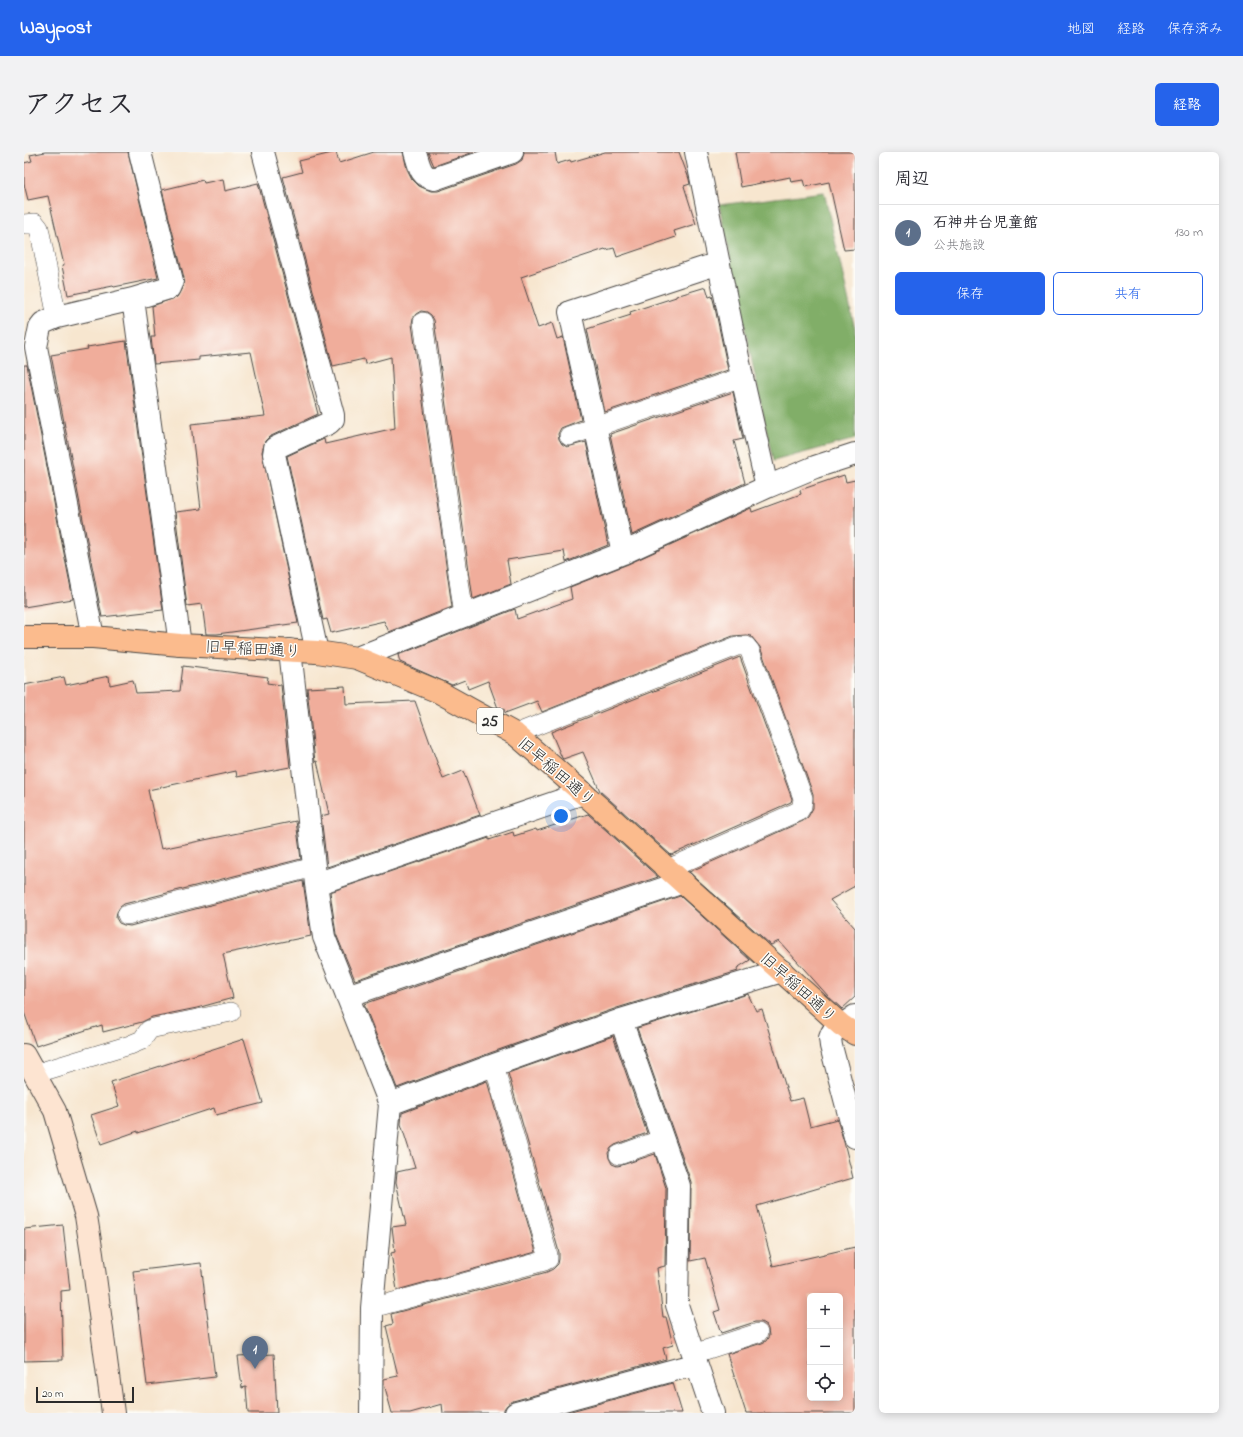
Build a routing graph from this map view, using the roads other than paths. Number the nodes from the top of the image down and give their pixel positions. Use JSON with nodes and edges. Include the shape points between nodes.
{"nodes":[{"id":1,"x":140,"y":152,"type":"edge"},
{"id":2,"x":263,"y":152,"type":"edge"},
{"id":3,"x":415,"y":152,"type":"edge"},
{"id":4,"x":512,"y":152,"type":"edge"},
{"id":5,"x":696,"y":152,"type":"edge"},
{"id":6,"x":24,"y":224,"type":"edge"},
{"id":7,"x":720,"y":263,"type":"junction"},
{"id":8,"x":133,"y":299,"type":"junction"},
{"id":9,"x":57,"y":317,"type":"junction"},
{"id":10,"x":423,"y":322,"type":"dead end"},
{"id":11,"x":30,"y":348,"type":"edge"},
{"id":12,"x":742,"y":377,"type":"junction"},
{"id":13,"x":595,"y":427,"type":"junction"},
{"id":14,"x":569,"y":436,"type":"dead end"},
{"id":15,"x":855,"y":454,"type":"edge"},
{"id":16,"x":767,"y":487,"type":"junction"},
{"id":17,"x":623,"y":553,"type":"junction"},
{"id":18,"x":464,"y":616,"type":"junction"},
{"id":19,"x":24,"y":638,"type":"edge"},
{"id":20,"x":93,"y":638,"type":"junction"},
{"id":21,"x":180,"y":644,"type":"junction"},
{"id":22,"x":290,"y":650,"type":"junction"},
{"id":23,"x":317,"y":652,"type":"junction"},
{"id":24,"x":357,"y":658,"type":"junction"},
{"id":25,"x":515,"y":734,"type":"junction"},
{"id":26,"x":582,"y":793,"type":"junction"},
{"id":27,"x":315,"y":876,"type":"junction"},
{"id":28,"x":675,"y":876,"type":"junction"},
{"id":29,"x":127,"y":915,"type":"dead end"},
{"id":30,"x":782,"y":971,"type":"junction"},
{"id":31,"x":347,"y":996,"type":"junction"},
{"id":32,"x":231,"y":1012,"type":"dead end"},
{"id":33,"x":621,"y":1020,"type":"junction"},
{"id":34,"x":850,"y":1025,"type":"edge"},
{"id":35,"x":24,"y":1055,"type":"edge"},
{"id":36,"x":494,"y":1065,"type":"junction"},
{"id":37,"x":34,"y":1074,"type":"junction"},
{"id":38,"x":390,"y":1104,"type":"junction"},
{"id":39,"x":855,"y":1136,"type":"edge"},
{"id":40,"x":663,"y":1139,"type":"junction"},
{"id":41,"x":619,"y":1155,"type":"dead end"},
{"id":42,"x":372,"y":1308,"type":"junction"},
{"id":43,"x":758,"y":1333,"type":"dead end"},
{"id":44,"x":695,"y":1359,"type":"junction"},
{"id":45,"x":113,"y":1413,"type":"edge"},
{"id":46,"x":371,"y":1413,"type":"edge"},
{"id":47,"x":516,"y":1413,"type":"edge"},
{"id":48,"x":713,"y":1413,"type":"edge"}],
"edges":[{"from":1,"to":8,"type":"street","via":[[172,281],[169,288]]},
{"from":2,"to":23,"type":"street","via":[[333,415],[333,420],[329,423],[275,448],[274,454]]},
{"from":3,"to":4,"type":"street","via":[[423,175],[434,179]]},
{"from":5,"to":7,"type":"street"},
{"from":6,"to":9,"type":"lane","via":[[35,223],[39,228]]},
{"from":7,"to":12,"type":"street"},
{"from":7,"to":13,"type":"street","via":[[570,312]]},
{"from":8,"to":9,"type":"street"},
{"from":8,"to":21,"type":"street"},
{"from":9,"to":11,"type":"street","via":[[43,323]]},
{"from":10,"to":18,"type":"lane"},
{"from":11,"to":20,"type":"street"},
{"from":12,"to":13,"type":"lane"},
{"from":12,"to":16,"type":"street"},
{"from":13,"to":14,"type":"lane"},
{"from":13,"to":17,"type":"street"},
{"from":15,"to":16,"type":"street"},
{"from":16,"to":17,"type":"street"},
{"from":17,"to":18,"type":"street"},
{"from":18,"to":24,"type":"street"},
{"from":19,"to":20,"type":"main road","name":"旧早稲田通り","number":"25"},
{"from":20,"to":21,"type":"main road","name":"旧早稲田通り","number":"25"},
{"from":21,"to":22,"type":"main road","name":"旧早稲田通り","number":"25"},
{"from":22,"to":23,"type":"main road","name":"旧早稲田通り","number":"25"},
{"from":22,"to":27,"type":"street"},
{"from":23,"to":24,"type":"main road","name":"旧早稲田通り","number":"25"},
{"from":24,"to":25,"type":"main road","name":"旧早稲田通り","number":"25","via":[[439,692]]},
{"from":25,"to":26,"type":"main road","name":"旧早稲田通り","number":"25"},
{"from":25,"to":28,"type":"lane","via":[[737,646],[746,646],[803,798],[802,806],[799,812]]},
{"from":26,"to":27,"type":"street"},
{"from":26,"to":28,"type":"main road","name":"旧早稲田通り","number":"25"},
{"from":27,"to":29,"type":"lane"},
{"from":27,"to":31,"type":"street","via":[[324,936]]},
{"from":28,"to":30,"type":"main road","name":"旧早稲田通り","number":"25"},
{"from":28,"to":31,"type":"street"},
{"from":30,"to":33,"type":"street"},
{"from":30,"to":34,"type":"main road","name":"旧早稲田通り","number":"25"},
{"from":31,"to":38,"type":"street"},
{"from":32,"to":37,"type":"lane","via":[[154,1028],[142,1040],[130,1045]]},
{"from":33,"to":36,"type":"street"},
{"from":33,"to":40,"type":"street"},
{"from":34,"to":39,"type":"street","via":[[832,1033],[830,1042]]},
{"from":35,"to":37,"type":"street"},
{"from":36,"to":38,"type":"street"},
{"from":36,"to":42,"type":"lane","via":[[548,1259]]},
{"from":37,"to":45,"type":"street","via":[[55,1111],[86,1216]]},
{"from":38,"to":42,"type":"street"},
{"from":40,"to":41,"type":"lane"},
{"from":40,"to":44,"type":"street","via":[[679,1186],[676,1305]]},
{"from":42,"to":46,"type":"street"},
{"from":43,"to":44,"type":"lane"},
{"from":44,"to":47,"type":"street"},
{"from":44,"to":48,"type":"street"}]}
